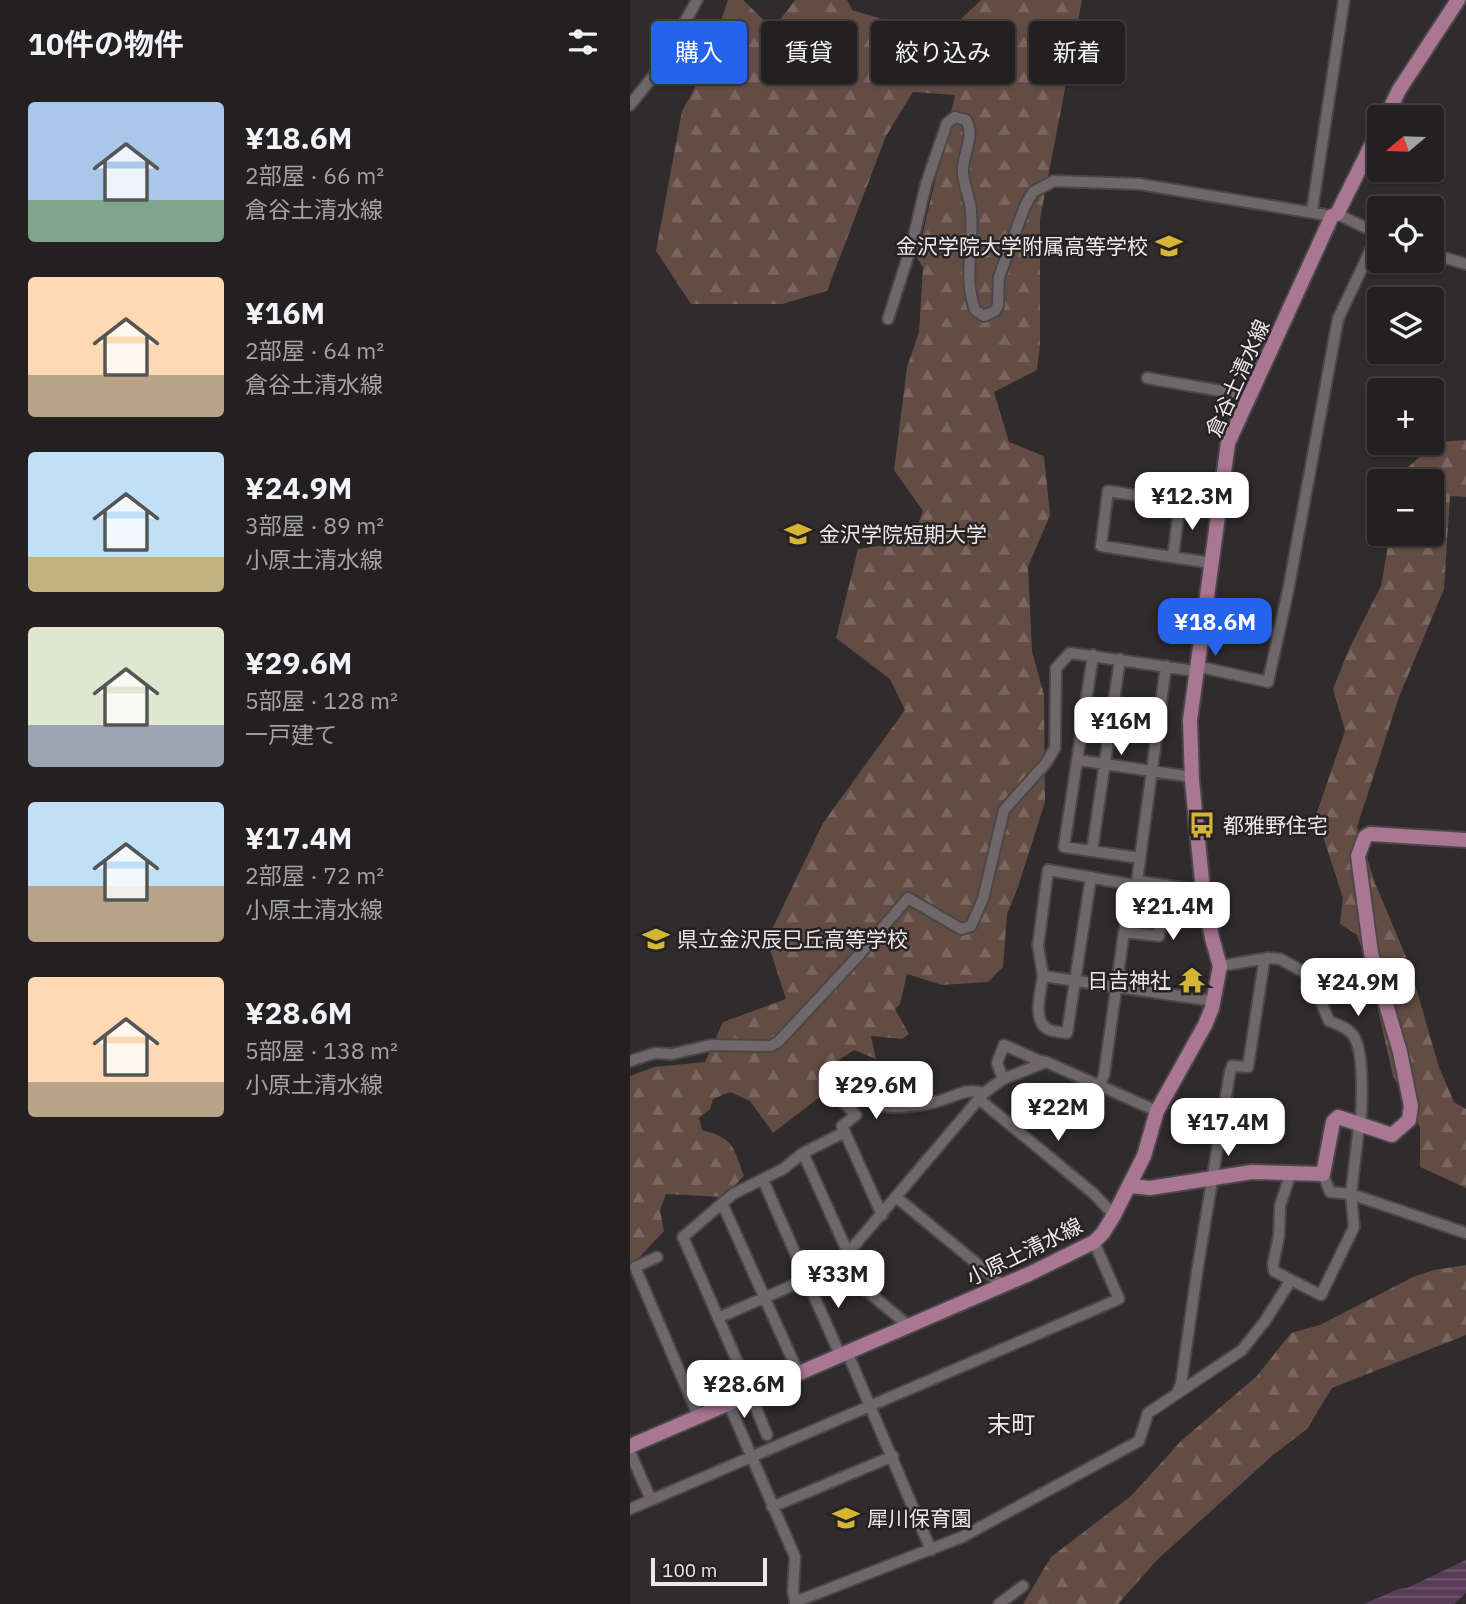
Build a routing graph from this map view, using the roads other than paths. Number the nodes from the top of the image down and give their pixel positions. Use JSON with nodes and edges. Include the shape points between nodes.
{"nodes":[{"id":1,"x":696,"y":0,"type":"edge"},
{"id":2,"x":1344,"y":0,"type":"edge"},
{"id":3,"x":1458,"y":0,"type":"edge"},
{"id":4,"x":630,"y":105,"type":"edge"},
{"id":5,"x":1392,"y":105,"type":"edge"},
{"id":6,"x":1367,"y":153,"type":"edge"},
{"id":7,"x":1312,"y":211,"type":"junction"},
{"id":8,"x":1335,"y":215,"type":"junction"},
{"id":9,"x":1367,"y":229,"type":"edge"},
{"id":10,"x":1444,"y":258,"type":"edge"},
{"id":11,"x":1367,"y":259,"type":"edge"},
{"id":12,"x":1466,"y":264,"type":"edge"},
{"id":13,"x":888,"y":319,"type":"dead end"},
{"id":14,"x":1147,"y":378,"type":"dead end"},
{"id":15,"x":1250,"y":396,"type":"junction"},
{"id":16,"x":1180,"y":502,"type":"junction"},
{"id":17,"x":1219,"y":508,"type":"junction"},
{"id":18,"x":1173,"y":557,"type":"junction"},
{"id":19,"x":1211,"y":563,"type":"junction"},
{"id":20,"x":1093,"y":655,"type":"junction"},
{"id":21,"x":1120,"y":659,"type":"junction"},
{"id":22,"x":1166,"y":666,"type":"junction"},
{"id":23,"x":1196,"y":669,"type":"junction"},
{"id":24,"x":1078,"y":760,"type":"junction"},
{"id":25,"x":1105,"y":764,"type":"junction"},
{"id":26,"x":1152,"y":771,"type":"junction"},
{"id":27,"x":1192,"y":777,"type":"junction"},
{"id":28,"x":1466,"y":840,"type":"edge"},
{"id":29,"x":1092,"y":851,"type":"junction"},
{"id":30,"x":1140,"y":858,"type":"junction"},
{"id":31,"x":1091,"y":877,"type":"junction"},
{"id":32,"x":1136,"y":883,"type":"junction"},
{"id":33,"x":1166,"y":886,"type":"junction"},
{"id":34,"x":1203,"y":891,"type":"junction"},
{"id":35,"x":1124,"y":932,"type":"junction"},
{"id":36,"x":1268,"y":958,"type":"junction"},
{"id":37,"x":1220,"y":966,"type":"junction"},
{"id":38,"x":1043,"y":976,"type":"junction"},
{"id":39,"x":1075,"y":981,"type":"junction"},
{"id":40,"x":1116,"y":988,"type":"junction"},
{"id":41,"x":1213,"y":1001,"type":"junction"},
{"id":42,"x":630,"y":1061,"type":"edge"},
{"id":43,"x":1046,"y":1062,"type":"junction"},
{"id":44,"x":1003,"y":1079,"type":"junction"},
{"id":45,"x":1100,"y":1085,"type":"junction"},
{"id":46,"x":981,"y":1096,"type":"junction"},
{"id":47,"x":1157,"y":1111,"type":"junction"},
{"id":48,"x":1357,"y":1124,"type":"junction"},
{"id":49,"x":845,"y":1132,"type":"junction"},
{"id":50,"x":803,"y":1153,"type":"junction"},
{"id":51,"x":1291,"y":1171,"type":"junction"},
{"id":52,"x":1323,"y":1174,"type":"junction"},
{"id":53,"x":1212,"y":1178,"type":"junction"},
{"id":54,"x":763,"y":1180,"type":"junction"},
{"id":55,"x":1131,"y":1186,"type":"junction"},
{"id":56,"x":1351,"y":1195,"type":"junction"},
{"id":57,"x":896,"y":1197,"type":"junction"},
{"id":58,"x":722,"y":1203,"type":"junction"},
{"id":59,"x":882,"y":1215,"type":"junction"},
{"id":60,"x":1114,"y":1215,"type":"junction"},
{"id":61,"x":1466,"y":1233,"type":"edge"},
{"id":62,"x":1094,"y":1242,"type":"junction"},
{"id":63,"x":848,"y":1253,"type":"junction"},
{"id":64,"x":657,"y":1257,"type":"dead end"},
{"id":65,"x":836,"y":1266,"type":"junction"},
{"id":66,"x":807,"y":1277,"type":"junction"},
{"id":67,"x":1291,"y":1280,"type":"junction"},
{"id":68,"x":1004,"y":1286,"type":"junction"},
{"id":69,"x":764,"y":1297,"type":"junction"},
{"id":70,"x":718,"y":1318,"type":"junction"},
{"id":71,"x":909,"y":1326,"type":"junction"},
{"id":72,"x":844,"y":1353,"type":"junction"},
{"id":73,"x":798,"y":1372,"type":"junction"},
{"id":74,"x":750,"y":1393,"type":"junction"},
{"id":75,"x":1177,"y":1393,"type":"junction"},
{"id":76,"x":728,"y":1402,"type":"junction"},
{"id":77,"x":870,"y":1406,"type":"junction"},
{"id":78,"x":698,"y":1415,"type":"junction"},
{"id":79,"x":767,"y":1435,"type":"dead end"},
{"id":80,"x":630,"y":1446,"type":"edge"},
{"id":81,"x":630,"y":1452,"type":"edge"},
{"id":82,"x":893,"y":1456,"type":"junction"},
{"id":83,"x":752,"y":1457,"type":"junction"},
{"id":84,"x":651,"y":1500,"type":"junction"},
{"id":85,"x":772,"y":1507,"type":"junction"},
{"id":86,"x":630,"y":1509,"type":"edge"},
{"id":87,"x":931,"y":1550,"type":"junction"},
{"id":88,"x":1023,"y":1586,"type":"dead end"},
{"id":89,"x":795,"y":1603,"type":"edge"},
{"id":90,"x":999,"y":1604,"type":"edge"}],
"edges":[{"from":1,"to":4,"type":"street","via":[[659,69]]},
{"from":2,"to":7,"type":"street"},
{"from":3,"to":5,"type":"main road"},
{"from":6,"to":8,"type":"main road","name":"倉谷土清水線"},
{"from":7,"to":8,"type":"street"},
{"from":7,"to":13,"type":"street","via":[[1139,184],[1047,183],[1033,192],[1025,206],[999,277],[998,305],[985,316],[975,310],[969,285],[972,221],[963,167],[969,126],[955,117],[947,123],[926,184]]},
{"from":8,"to":9,"type":"street"},
{"from":8,"to":15,"type":"main road","name":"倉谷土清水線"},
{"from":10,"to":12,"type":"street"},
{"from":11,"to":23,"type":"street","via":[[1338,319],[1268,682]]},
{"from":14,"to":15,"type":"street"},
{"from":15,"to":17,"type":"main road","name":"倉谷土清水線","via":[[1228,443]]},
{"from":16,"to":17,"type":"street"},
{"from":16,"to":18,"type":"street"},
{"from":16,"to":18,"type":"street","via":[[1108,491],[1101,546]]},
{"from":17,"to":19,"type":"main road","name":"倉谷土清水線"},
{"from":18,"to":19,"type":"street"},
{"from":19,"to":23,"type":"main road","name":"倉谷土清水線"},
{"from":20,"to":21,"type":"street"},
{"from":20,"to":24,"type":"street"},
{"from":20,"to":42,"type":"street","via":[[1070,653],[1056,668],[1055,748],[1004,810],[983,899],[971,926],[961,929],[908,898],[778,1042],[771,1046],[711,1045]]},
{"from":21,"to":22,"type":"street"},
{"from":21,"to":25,"type":"street"},
{"from":22,"to":23,"type":"street"},
{"from":22,"to":26,"type":"street"},
{"from":23,"to":27,"type":"main road","name":"倉谷土清水線","via":[[1190,720]]},
{"from":24,"to":25,"type":"street"},
{"from":24,"to":29,"type":"street","via":[[1064,847]]},
{"from":25,"to":26,"type":"street"},
{"from":25,"to":29,"type":"street"},
{"from":26,"to":27,"type":"street"},
{"from":26,"to":30,"type":"street"},
{"from":27,"to":34,"type":"main road","name":"倉谷土清水線"},
{"from":28,"to":48,"type":"main road","via":[[1365,836],[1358,856],[1371,953],[1411,1106],[1409,1120],[1392,1135]]},
{"from":29,"to":30,"type":"street"},
{"from":30,"to":32,"type":"street"},
{"from":31,"to":32,"type":"street"},
{"from":31,"to":38,"type":"street","via":[[1048,870],[1038,946]]},
{"from":31,"to":39,"type":"street"},
{"from":32,"to":33,"type":"street"},
{"from":32,"to":35,"type":"street"},
{"from":33,"to":34,"type":"street"},
{"from":33,"to":35,"type":"street","via":[[1159,936]]},
{"from":34,"to":37,"type":"main road","name":"倉谷土清水線"},
{"from":35,"to":40,"type":"street"},
{"from":36,"to":37,"type":"street"},
{"from":36,"to":48,"type":"street","via":[[1280,959],[1317,979],[1329,1021],[1356,1038],[1363,1084]]},
{"from":36,"to":53,"type":"street","via":[[1248,1067],[1232,1066],[1230,1072]]},
{"from":37,"to":41,"type":"main road","name":"倉谷土清水線"},
{"from":38,"to":39,"type":"street"},
{"from":38,"to":39,"type":"street","via":[[1040,1023],[1047,1030],[1067,1033]]},
{"from":39,"to":40,"type":"street"},
{"from":40,"to":41,"type":"street"},
{"from":40,"to":45,"type":"street"},
{"from":41,"to":47,"type":"main road","name":"倉谷土清水線","via":[[1205,1026]]},
{"from":43,"to":44,"type":"street"},
{"from":43,"to":44,"type":"street","via":[[1004,1045],[997,1063]]},
{"from":43,"to":45,"type":"street"},
{"from":44,"to":46,"type":"street"},
{"from":45,"to":47,"type":"street"},
{"from":46,"to":49,"type":"street","via":[[974,1090],[942,1101],[880,1105],[854,1082],[839,1098],[856,1115],[842,1126]]},
{"from":46,"to":57,"type":"street"},
{"from":46,"to":60,"type":"street"},
{"from":47,"to":55,"type":"main road","name":"倉谷土清水線"},
{"from":48,"to":52,"type":"main road","via":[[1338,1117],[1334,1122]]},
{"from":48,"to":56,"type":"street"},
{"from":49,"to":50,"type":"street"},
{"from":49,"to":59,"type":"street"},
{"from":50,"to":54,"type":"street"},
{"from":50,"to":63,"type":"street"},
{"from":51,"to":52,"type":"main road"},
{"from":51,"to":53,"type":"main road"},
{"from":51,"to":67,"type":"street","via":[[1280,1206],[1273,1264],[1274,1271]]},
{"from":52,"to":56,"type":"street","via":[[1330,1192]]},
{"from":53,"to":55,"type":"main road","via":[[1150,1188]]},
{"from":53,"to":75,"type":"street"},
{"from":54,"to":58,"type":"street"},
{"from":54,"to":66,"type":"street"},
{"from":55,"to":60,"type":"main road","name":"小原土清水線"},
{"from":56,"to":61,"type":"street"},
{"from":56,"to":67,"type":"street","via":[[1354,1227],[1321,1295]]},
{"from":57,"to":59,"type":"street"},
{"from":57,"to":68,"type":"street"},
{"from":58,"to":69,"type":"street"},
{"from":58,"to":70,"type":"street","via":[[683,1237]]},
{"from":59,"to":63,"type":"street"},
{"from":60,"to":62,"type":"main road","name":"小原土清水線"},
{"from":62,"to":68,"type":"main road","name":"小原土清水線"},
{"from":62,"to":77,"type":"street","via":[[1119,1299]]},
{"from":63,"to":65,"type":"street"},
{"from":64,"to":78,"type":"street","via":[[635,1266]]},
{"from":65,"to":66,"type":"street"},
{"from":65,"to":71,"type":"street"},
{"from":66,"to":69,"type":"street"},
{"from":66,"to":72,"type":"street"},
{"from":67,"to":75,"type":"street","via":[[1242,1350]]},
{"from":68,"to":71,"type":"main road","name":"小原土清水線"},
{"from":69,"to":70,"type":"street"},
{"from":69,"to":73,"type":"street"},
{"from":70,"to":74,"type":"street"},
{"from":71,"to":72,"type":"main road","name":"小原土清水線"},
{"from":72,"to":73,"type":"main road","name":"小原土清水線"},
{"from":72,"to":77,"type":"street"},
{"from":73,"to":74,"type":"main road","name":"小原土清水線"},
{"from":74,"to":76,"type":"main road","name":"小原土清水線"},
{"from":74,"to":79,"type":"street"},
{"from":75,"to":87,"type":"street","via":[[1148,1413],[1139,1441],[962,1538]]},
{"from":76,"to":78,"type":"main road","name":"小原土清水線"},
{"from":76,"to":83,"type":"street"},
{"from":77,"to":82,"type":"street"},
{"from":77,"to":83,"type":"street"},
{"from":78,"to":80,"type":"main road","name":"小原土清水線"},
{"from":81,"to":84,"type":"street"},
{"from":82,"to":85,"type":"street"},
{"from":82,"to":87,"type":"street"},
{"from":83,"to":84,"type":"street"},
{"from":83,"to":85,"type":"street"},
{"from":84,"to":86,"type":"street"},
{"from":85,"to":89,"type":"street","via":[[796,1562]]},
{"from":87,"to":89,"type":"street"},
{"from":88,"to":90,"type":"street"}]}
